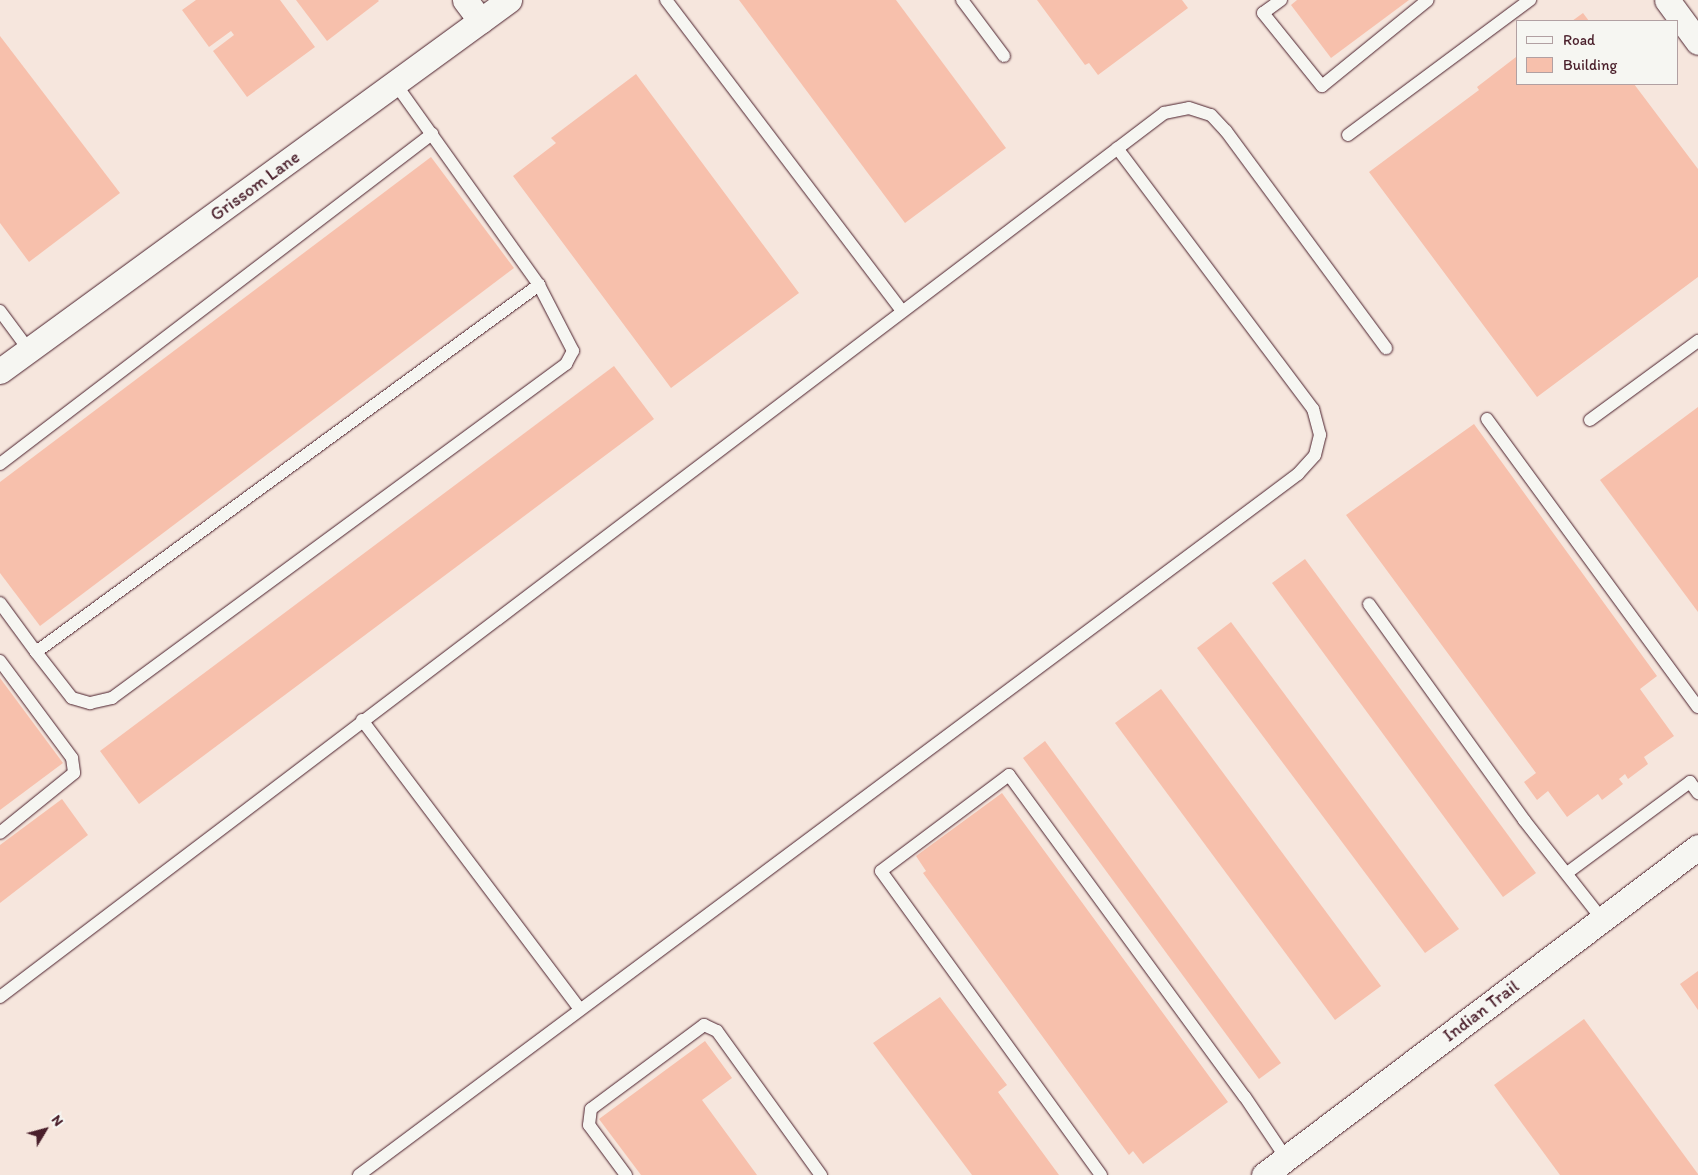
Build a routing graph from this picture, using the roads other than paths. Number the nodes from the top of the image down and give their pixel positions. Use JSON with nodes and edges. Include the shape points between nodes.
{"nodes":[{"id":1,"x":465,"y":0,"type":"edge"},
{"id":2,"x":509,"y":0,"type":"edge"},
{"id":3,"x":666,"y":0,"type":"edge"},
{"id":4,"x":962,"y":0,"type":"edge"},
{"id":5,"x":1281,"y":0,"type":"edge"},
{"id":6,"x":1428,"y":0,"type":"edge"},
{"id":7,"x":1530,"y":0,"type":"edge"},
{"id":8,"x":1667,"y":0,"type":"edge"},
{"id":9,"x":481,"y":21,"type":"junction"},
{"id":10,"x":1698,"y":42,"type":"edge"},
{"id":11,"x":1004,"y":56,"type":"dead end"},
{"id":12,"x":395,"y":83,"type":"junction"},
{"id":13,"x":432,"y":134,"type":"junction"},
{"id":14,"x":1348,"y":135,"type":"dead end"},
{"id":15,"x":1117,"y":148,"type":"junction"},
{"id":16,"x":539,"y":286,"type":"junction"},
{"id":17,"x":901,"y":310,"type":"junction"},
{"id":18,"x":0,"y":311,"type":"edge"},
{"id":19,"x":1698,"y":341,"type":"edge"},
{"id":20,"x":1386,"y":348,"type":"dead end"},
{"id":21,"x":29,"y":350,"type":"junction"},
{"id":22,"x":0,"y":371,"type":"edge"},
{"id":23,"x":1487,"y":419,"type":"dead end"},
{"id":24,"x":1590,"y":420,"type":"dead end"},
{"id":25,"x":0,"y":464,"type":"edge"},
{"id":26,"x":0,"y":604,"type":"edge"},
{"id":27,"x":1369,"y":604,"type":"dead end"},
{"id":28,"x":36,"y":652,"type":"junction"},
{"id":29,"x":0,"y":661,"type":"edge"},
{"id":30,"x":1698,"y":707,"type":"edge"},
{"id":31,"x":362,"y":720,"type":"junction"},
{"id":32,"x":1698,"y":793,"type":"edge"},
{"id":33,"x":0,"y":833,"type":"edge"},
{"id":34,"x":1698,"y":848,"type":"edge"},
{"id":35,"x":1567,"y":873,"type":"junction"},
{"id":36,"x":1602,"y":919,"type":"junction"},
{"id":37,"x":0,"y":997,"type":"edge"},
{"id":38,"x":580,"y":1009,"type":"junction"},
{"id":39,"x":1286,"y":1158,"type":"junction"},
{"id":40,"x":359,"y":1175,"type":"edge"},
{"id":41,"x":626,"y":1175,"type":"edge"},
{"id":42,"x":820,"y":1175,"type":"edge"},
{"id":43,"x":1101,"y":1175,"type":"edge"},
{"id":44,"x":1264,"y":1175,"type":"edge"}],
"edges":[{"from":1,"to":9,"type":"street"},
{"from":2,"to":9,"type":"street","name":"Grissom Lane"},
{"from":3,"to":17,"type":"lane"},
{"from":4,"to":11,"type":"lane"},
{"from":5,"to":6,"type":"lane","via":[[1263,13],[1322,86]]},
{"from":7,"to":14,"type":"lane"},
{"from":8,"to":10,"type":"street"},
{"from":9,"to":12,"type":"street","name":"Grissom Lane"},
{"from":12,"to":13,"type":"lane"},
{"from":12,"to":21,"type":"street","name":"Grissom Lane"},
{"from":13,"to":16,"type":"lane"},
{"from":13,"to":25,"type":"lane"},
{"from":15,"to":17,"type":"lane"},
{"from":15,"to":20,"type":"lane","via":[[1164,113],[1189,108],[1211,115]]},
{"from":15,"to":38,"type":"lane","via":[[1313,409],[1320,435],[1315,455],[1298,474]]},
{"from":16,"to":28,"type":"lane"},
{"from":16,"to":28,"type":"lane","via":[[572,351],[566,364],[112,698],[90,703],[72,698]]},
{"from":17,"to":31,"type":"lane"},
{"from":18,"to":21,"type":"lane"},
{"from":19,"to":24,"type":"lane"},
{"from":21,"to":22,"type":"street","name":"Grissom Lane"},
{"from":23,"to":30,"type":"lane"},
{"from":26,"to":28,"type":"lane"},
{"from":27,"to":35,"type":"lane","via":[[1524,820]]},
{"from":29,"to":33,"type":"lane","via":[[72,758],[74,773]]},
{"from":31,"to":37,"type":"lane"},
{"from":31,"to":38,"type":"lane"},
{"from":32,"to":35,"type":"lane","via":[[1690,782]]},
{"from":34,"to":36,"type":"street","name":"Indian Trail"},
{"from":35,"to":36,"type":"lane"},
{"from":36,"to":39,"type":"street","name":"Indian Trail"},
{"from":38,"to":40,"type":"lane"},
{"from":39,"to":43,"type":"lane","via":[[1009,775],[882,870]]},
{"from":39,"to":44,"type":"street","name":"Indian Trail"},
{"from":41,"to":42,"type":"lane","via":[[589,1125],[591,1109],[704,1025],[716,1031]]}]}
